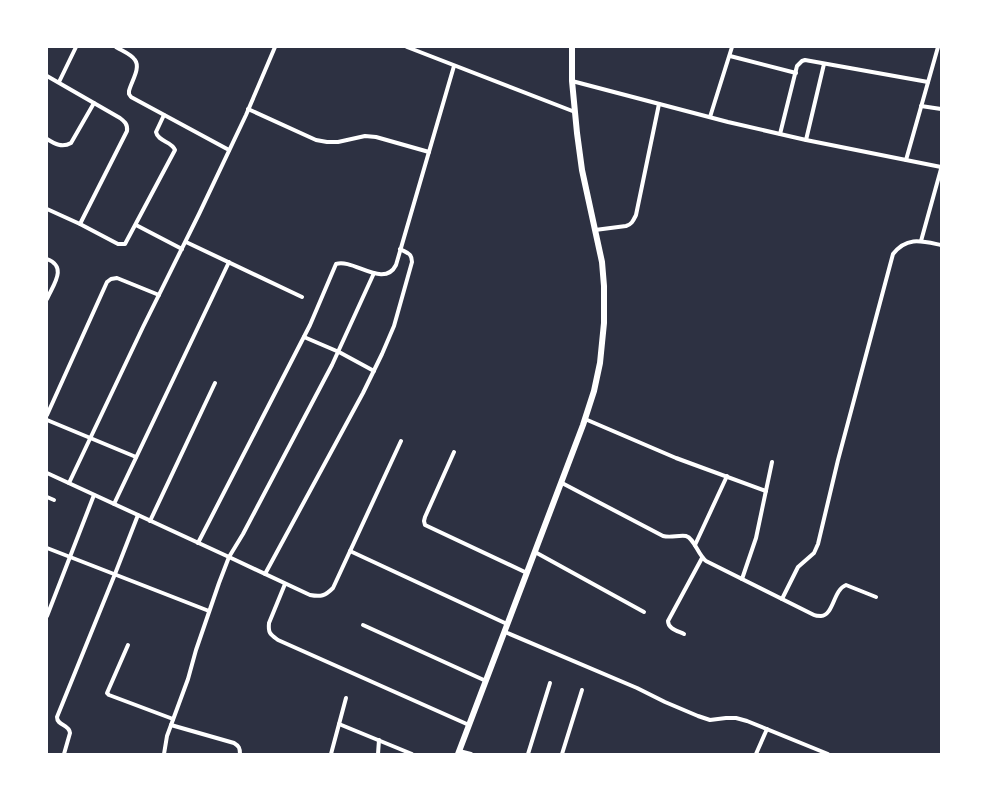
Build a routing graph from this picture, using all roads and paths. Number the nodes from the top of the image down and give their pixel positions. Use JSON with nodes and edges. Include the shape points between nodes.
{"nodes":[{"id":1,"x":76,"y":47,"type":"edge"},
{"id":2,"x":116,"y":47,"type":"edge"},
{"id":3,"x":276,"y":47,"type":"edge"},
{"id":4,"x":407,"y":47,"type":"edge"},
{"id":5,"x":572,"y":47,"type":"edge"},
{"id":6,"x":732,"y":47,"type":"edge"},
{"id":7,"x":938,"y":47,"type":"edge"},
{"id":8,"x":730,"y":56,"type":"junction"},
{"id":9,"x":824,"y":64,"type":"junction"},
{"id":10,"x":454,"y":66,"type":"junction"},
{"id":11,"x":796,"y":73,"type":"junction"},
{"id":12,"x":47,"y":76,"type":"edge"},
{"id":13,"x":572,"y":81,"type":"junction"},
{"id":14,"x":59,"y":82,"type":"junction"},
{"id":15,"x":928,"y":82,"type":"junction"},
{"id":16,"x":94,"y":103,"type":"junction"},
{"id":17,"x":659,"y":104,"type":"junction"},
{"id":18,"x":921,"y":106,"type":"junction"},
{"id":19,"x":248,"y":109,"type":"junction"},
{"id":20,"x":941,"y":109,"type":"edge"},
{"id":21,"x":575,"y":112,"type":"junction"},
{"id":22,"x":164,"y":116,"type":"junction"},
{"id":23,"x":710,"y":117,"type":"junction"},
{"id":24,"x":780,"y":134,"type":"junction"},
{"id":25,"x":47,"y":139,"type":"edge"},
{"id":26,"x":806,"y":140,"type":"junction"},
{"id":27,"x":229,"y":150,"type":"junction"},
{"id":28,"x":429,"y":152,"type":"junction"},
{"id":29,"x":906,"y":160,"type":"junction"},
{"id":30,"x":941,"y":168,"type":"edge"},
{"id":31,"x":47,"y":209,"type":"edge"},
{"id":32,"x":80,"y":224,"type":"junction"},
{"id":33,"x":136,"y":225,"type":"junction"},
{"id":34,"x":595,"y":230,"type":"junction"},
{"id":35,"x":921,"y":241,"type":"junction"},
{"id":36,"x":186,"y":242,"type":"junction"},
{"id":37,"x":941,"y":245,"type":"edge"},
{"id":38,"x":182,"y":249,"type":"junction"},
{"id":39,"x":400,"y":249,"type":"junction"},
{"id":40,"x":47,"y":259,"type":"edge"},
{"id":41,"x":229,"y":262,"type":"junction"},
{"id":42,"x":374,"y":273,"type":"junction"},
{"id":43,"x":159,"y":295,"type":"junction"},
{"id":44,"x":302,"y":297,"type":"dead end"},
{"id":45,"x":47,"y":299,"type":"edge"},
{"id":46,"x":304,"y":336,"type":"junction"},
{"id":47,"x":339,"y":352,"type":"junction"},
{"id":48,"x":374,"y":370,"type":"junction"},
{"id":49,"x":215,"y":383,"type":"dead end"},
{"id":50,"x":47,"y":415,"type":"edge"},
{"id":51,"x":585,"y":419,"type":"junction"},
{"id":52,"x":47,"y":420,"type":"edge"},
{"id":53,"x":90,"y":438,"type":"junction"},
{"id":54,"x":401,"y":441,"type":"dead end"},
{"id":55,"x":454,"y":452,"type":"dead end"},
{"id":56,"x":136,"y":457,"type":"junction"},
{"id":57,"x":772,"y":462,"type":"dead end"},
{"id":58,"x":47,"y":473,"type":"edge"},
{"id":59,"x":727,"y":476,"type":"junction"},
{"id":60,"x":69,"y":483,"type":"junction"},
{"id":61,"x":562,"y":483,"type":"junction"},
{"id":62,"x":766,"y":490,"type":"junction"},
{"id":63,"x":94,"y":495,"type":"junction"},
{"id":64,"x":47,"y":497,"type":"edge"},
{"id":65,"x":54,"y":500,"type":"dead end"},
{"id":66,"x":114,"y":504,"type":"junction"},
{"id":67,"x":138,"y":515,"type":"junction"},
{"id":68,"x":150,"y":521,"type":"junction"},
{"id":69,"x":198,"y":543,"type":"junction"},
{"id":70,"x":695,"y":545,"type":"junction"},
{"id":71,"x":47,"y":548,"type":"edge"},
{"id":72,"x":350,"y":551,"type":"junction"},
{"id":73,"x":535,"y":552,"type":"junction"},
{"id":74,"x":70,"y":557,"type":"junction"},
{"id":75,"x":229,"y":557,"type":"junction"},
{"id":76,"x":702,"y":558,"type":"junction"},
{"id":77,"x":527,"y":573,"type":"junction"},
{"id":78,"x":115,"y":574,"type":"junction"},
{"id":79,"x":265,"y":574,"type":"junction"},
{"id":80,"x":742,"y":579,"type":"junction"},
{"id":81,"x":286,"y":584,"type":"junction"},
{"id":82,"x":876,"y":596,"type":"dead end"},
{"id":83,"x":782,"y":599,"type":"junction"},
{"id":84,"x":47,"y":600,"type":"edge"},
{"id":85,"x":52,"y":602,"type":"junction"},
{"id":86,"x":208,"y":611,"type":"junction"},
{"id":87,"x":644,"y":612,"type":"dead end"},
{"id":88,"x":47,"y":616,"type":"edge"},
{"id":89,"x":508,"y":624,"type":"junction"},
{"id":90,"x":363,"y":625,"type":"dead end"},
{"id":91,"x":505,"y":632,"type":"junction"},
{"id":92,"x":684,"y":634,"type":"dead end"},
{"id":93,"x":128,"y":645,"type":"dead end"},
{"id":94,"x":486,"y":681,"type":"junction"},
{"id":95,"x":550,"y":683,"type":"dead end"},
{"id":96,"x":582,"y":690,"type":"dead end"},
{"id":97,"x":346,"y":698,"type":"dead end"},
{"id":98,"x":173,"y":719,"type":"junction"},
{"id":99,"x":339,"y":724,"type":"junction"},
{"id":100,"x":171,"y":725,"type":"junction"},
{"id":101,"x":469,"y":725,"type":"junction"},
{"id":102,"x":768,"y":729,"type":"junction"},
{"id":103,"x":379,"y":740,"type":"junction"},
{"id":104,"x":459,"y":752,"type":"edge"},
{"id":105,"x":64,"y":754,"type":"edge"},
{"id":106,"x":164,"y":754,"type":"edge"},
{"id":107,"x":240,"y":754,"type":"edge"},
{"id":108,"x":331,"y":754,"type":"edge"},
{"id":109,"x":378,"y":754,"type":"edge"},
{"id":110,"x":412,"y":754,"type":"edge"},
{"id":111,"x":471,"y":754,"type":"edge"},
{"id":112,"x":528,"y":754,"type":"edge"},
{"id":113,"x":562,"y":754,"type":"edge"},
{"id":114,"x":756,"y":754,"type":"edge"},
{"id":115,"x":828,"y":754,"type":"edge"}],
"edges":[{"from":1,"to":14,"type":"street"},
{"from":2,"to":22,"type":"street","via":[[135,60],[137,69],[129,91],[131,97]]},
{"from":3,"to":19,"type":"street"},
{"from":4,"to":10,"type":"street"},
{"from":5,"to":13,"type":"street"},
{"from":6,"to":8,"type":"street"},
{"from":7,"to":15,"type":"street"},
{"from":8,"to":11,"type":"street"},
{"from":8,"to":23,"type":"street"},
{"from":9,"to":11,"type":"street","via":[[802,60],[797,66]]},
{"from":9,"to":15,"type":"street"},
{"from":9,"to":26,"type":"street"},
{"from":10,"to":21,"type":"street"},
{"from":10,"to":28,"type":"street"},
{"from":11,"to":24,"type":"street"},
{"from":12,"to":14,"type":"street"},
{"from":13,"to":17,"type":"street"},
{"from":13,"to":21,"type":"street"},
{"from":14,"to":16,"type":"street"},
{"from":15,"to":18,"type":"street"},
{"from":16,"to":25,"type":"street","via":[[71,143],[61,146]]},
{"from":16,"to":32,"type":"street","via":[[126,122],[128,127]]},
{"from":17,"to":23,"type":"street"},
{"from":17,"to":34,"type":"street","via":[[633,221],[626,226]]},
{"from":18,"to":20,"type":"street"},
{"from":18,"to":29,"type":"street"},
{"from":19,"to":27,"type":"street"},
{"from":19,"to":28,"type":"street","via":[[316,140],[338,142],[365,136],[376,137]]},
{"from":21,"to":34,"type":"street","via":[[582,170]]},
{"from":22,"to":27,"type":"street"},
{"from":22,"to":33,"type":"street","via":[[156,135],[175,150]]},
{"from":23,"to":24,"type":"street"},
{"from":24,"to":26,"type":"street"},
{"from":26,"to":29,"type":"street"},
{"from":27,"to":36,"type":"street"},
{"from":28,"to":39,"type":"street"},
{"from":29,"to":30,"type":"street"},
{"from":30,"to":35,"type":"street"},
{"from":31,"to":32,"type":"street"},
{"from":32,"to":33,"type":"street","via":[[121,245],[126,243]]},
{"from":33,"to":38,"type":"street"},
{"from":34,"to":51,"type":"street","via":[[602,262],[604,323],[600,363]]},
{"from":35,"to":37,"type":"street"},
{"from":35,"to":83,"type":"street","via":[[904,244],[893,254],[818,544],[814,553],[798,567]]},
{"from":36,"to":38,"type":"street"},
{"from":36,"to":41,"type":"street"},
{"from":38,"to":43,"type":"street"},
{"from":39,"to":42,"type":"street","via":[[394,270],[384,274]]},
{"from":39,"to":48,"type":"street","via":[[410,254],[412,262],[394,326]]},
{"from":40,"to":45,"type":"street","via":[[54,263],[59,273]]},
{"from":41,"to":44,"type":"street"},
{"from":41,"to":56,"type":"street"},
{"from":42,"to":46,"type":"street","via":[[340,262],[336,264]]},
{"from":42,"to":47,"type":"street"},
{"from":43,"to":50,"type":"street","via":[[117,278],[107,282]]},
{"from":43,"to":53,"type":"street"},
{"from":46,"to":47,"type":"street"},
{"from":46,"to":69,"type":"street"},
{"from":47,"to":48,"type":"street"},
{"from":47,"to":75,"type":"street"},
{"from":48,"to":79,"type":"street"},
{"from":49,"to":68,"type":"street"},
{"from":51,"to":59,"type":"street","via":[[676,458]]},
{"from":51,"to":61,"type":"street"},
{"from":52,"to":53,"type":"street"},
{"from":53,"to":56,"type":"street"},
{"from":53,"to":60,"type":"street"},
{"from":54,"to":72,"type":"street"},
{"from":55,"to":77,"type":"street","via":[[425,516],[425,525]]},
{"from":56,"to":66,"type":"street"},
{"from":57,"to":62,"type":"street"},
{"from":58,"to":60,"type":"street"},
{"from":59,"to":62,"type":"street"},
{"from":59,"to":70,"type":"street"},
{"from":60,"to":63,"type":"street"},
{"from":61,"to":70,"type":"street","via":[[663,536],[686,536]]},
{"from":61,"to":73,"type":"street"},
{"from":62,"to":80,"type":"street","via":[[756,538]]},
{"from":63,"to":66,"type":"street"},
{"from":63,"to":74,"type":"street"},
{"from":64,"to":65,"type":"street"},
{"from":66,"to":67,"type":"street"},
{"from":67,"to":68,"type":"street"},
{"from":67,"to":78,"type":"street"},
{"from":68,"to":69,"type":"street"},
{"from":69,"to":75,"type":"street"},
{"from":70,"to":76,"type":"street"},
{"from":71,"to":74,"type":"street"},
{"from":72,"to":81,"type":"street","via":[[333,588],[326,594],[310,595]]},
{"from":72,"to":89,"type":"street"},
{"from":73,"to":77,"type":"street"},
{"from":73,"to":87,"type":"street"},
{"from":74,"to":78,"type":"street"},
{"from":74,"to":85,"type":"street"},
{"from":75,"to":79,"type":"street"},
{"from":75,"to":86,"type":"street"},
{"from":76,"to":80,"type":"street"},
{"from":76,"to":92,"type":"street","via":[[668,621],[670,627]]},
{"from":77,"to":89,"type":"street"},
{"from":78,"to":86,"type":"street"},
{"from":78,"to":105,"type":"street","via":[[57,717],[58,722],[70,730]]},
{"from":79,"to":81,"type":"street"},
{"from":80,"to":83,"type":"street"},
{"from":81,"to":101,"type":"street","via":[[269,623],[270,634],[284,643]]},
{"from":82,"to":83,"type":"street","via":[[849,586],[842,587],[827,613],[821,616],[814,616]]},
{"from":84,"to":85,"type":"street"},
{"from":85,"to":88,"type":"street"},
{"from":86,"to":98,"type":"street"},
{"from":89,"to":91,"type":"street"},
{"from":90,"to":94,"type":"street"},
{"from":91,"to":94,"type":"street"},
{"from":91,"to":102,"type":"street","via":[[698,716],[710,720],[736,718]]},
{"from":93,"to":98,"type":"street","via":[[107,693]]},
{"from":94,"to":101,"type":"street"},
{"from":95,"to":112,"type":"street"},
{"from":96,"to":113,"type":"street"},
{"from":97,"to":99,"type":"street"},
{"from":98,"to":100,"type":"street"},
{"from":99,"to":103,"type":"street"},
{"from":99,"to":108,"type":"street"},
{"from":100,"to":106,"type":"street"},
{"from":100,"to":107,"type":"street","via":[[234,743],[238,745]]},
{"from":101,"to":104,"type":"street"},
{"from":102,"to":114,"type":"street"},
{"from":102,"to":115,"type":"street"},
{"from":103,"to":109,"type":"street"},
{"from":103,"to":110,"type":"street"},
{"from":104,"to":111,"type":"street"}]}
